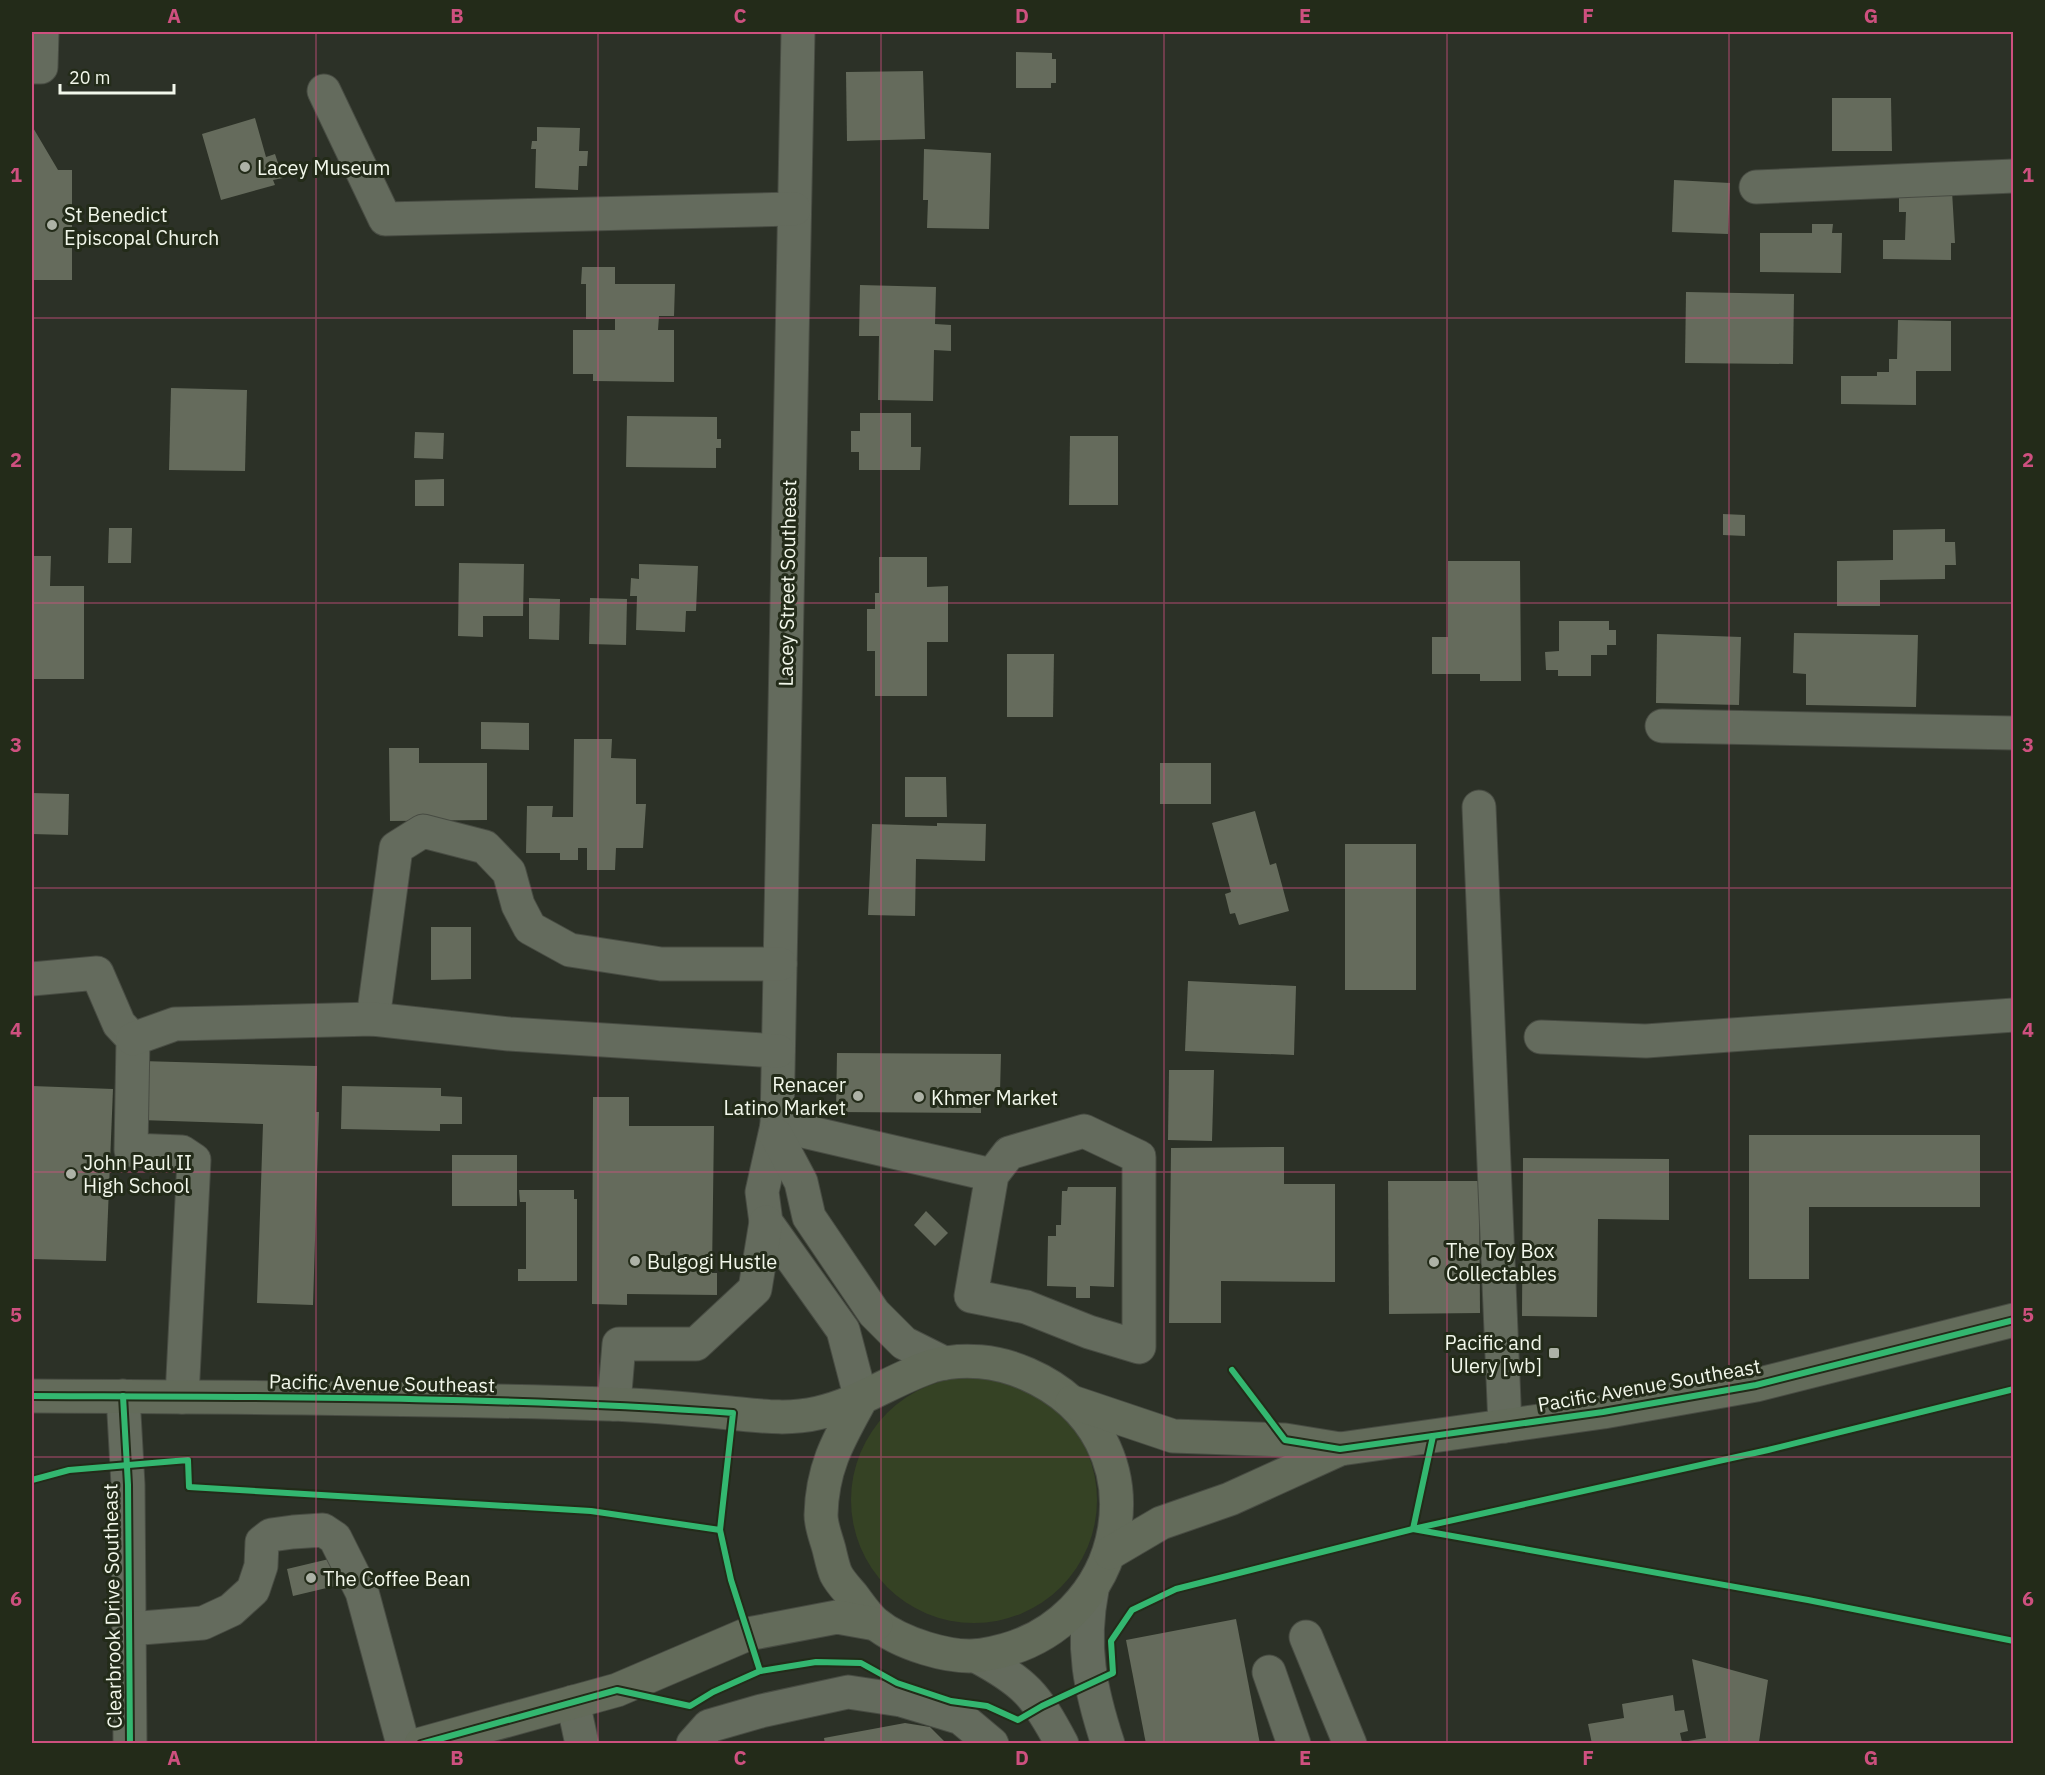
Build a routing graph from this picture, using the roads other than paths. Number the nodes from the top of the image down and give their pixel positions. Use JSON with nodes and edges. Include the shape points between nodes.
{"nodes":[{"id":1,"x":42,"y":32,"type":"edge"},
{"id":2,"x":798,"y":32,"type":"edge"},
{"id":3,"x":32,"y":67,"type":"edge"},
{"id":4,"x":324,"y":91,"type":"dead end"},
{"id":5,"x":2013,"y":176,"type":"edge"},
{"id":6,"x":1756,"y":187,"type":"dead end"},
{"id":7,"x":794,"y":209,"type":"junction"},
{"id":8,"x":1662,"y":726,"type":"dead end"},
{"id":9,"x":2013,"y":733,"type":"edge"},
{"id":10,"x":1479,"y":807,"type":"dead end"},
{"id":11,"x":780,"y":964,"type":"junction"},
{"id":12,"x":32,"y":978,"type":"edge"},
{"id":13,"x":2013,"y":1015,"type":"edge"},
{"id":14,"x":373,"y":1018,"type":"junction"},
{"id":15,"x":1541,"y":1037,"type":"dead end"},
{"id":16,"x":133,"y":1039,"type":"junction"},
{"id":17,"x":778,"y":1051,"type":"junction"},
{"id":18,"x":776,"y":1130,"type":"junction"},
{"id":19,"x":992,"y":1175,"type":"junction"},
{"id":20,"x":766,"y":1222,"type":"junction"},
{"id":21,"x":2013,"y":1320,"type":"edge"},
{"id":22,"x":944,"y":1363,"type":"junction"},
{"id":23,"x":32,"y":1396,"type":"edge"},
{"id":24,"x":123,"y":1396,"type":"junction"},
{"id":25,"x":182,"y":1397,"type":"junction"},
{"id":26,"x":861,"y":1399,"type":"junction"},
{"id":27,"x":1071,"y":1402,"type":"junction"},
{"id":28,"x":614,"y":1404,"type":"junction"},
{"id":29,"x":1505,"y":1426,"type":"junction"},
{"id":30,"x":1340,"y":1449,"type":"junction"},
{"id":31,"x":1110,"y":1553,"type":"junction"},
{"id":32,"x":1092,"y":1590,"type":"junction"},
{"id":33,"x":876,"y":1624,"type":"junction"},
{"id":34,"x":129,"y":1629,"type":"junction"},
{"id":35,"x":1306,"y":1637,"type":"dead end"},
{"id":36,"x":976,"y":1656,"type":"junction"},
{"id":37,"x":1269,"y":1672,"type":"dead end"},
{"id":38,"x":573,"y":1702,"type":"junction"},
{"id":39,"x":130,"y":1743,"type":"edge"},
{"id":40,"x":403,"y":1743,"type":"edge"},
{"id":41,"x":421,"y":1743,"type":"edge"},
{"id":42,"x":582,"y":1743,"type":"edge"},
{"id":43,"x":693,"y":1743,"type":"edge"},
{"id":44,"x":992,"y":1743,"type":"edge"},
{"id":45,"x":1062,"y":1743,"type":"edge"},
{"id":46,"x":1108,"y":1743,"type":"edge"},
{"id":47,"x":1294,"y":1743,"type":"edge"},
{"id":48,"x":1350,"y":1743,"type":"edge"}],
"edges":[{"from":1,"to":3,"type":"street","via":[[41,67]]},
{"from":2,"to":7,"type":"street","name":"Lacey Street Southeast"},
{"from":4,"to":7,"type":"street","via":[[385,219]]},
{"from":5,"to":6,"type":"street"},
{"from":7,"to":11,"type":"street","name":"Lacey Street Southeast"},
{"from":8,"to":9,"type":"street"},
{"from":10,"to":29,"type":"street"},
{"from":11,"to":14,"type":"street","via":[[661,964],[570,951],[530,928],[518,905],[509,872],[485,847],[423,831],[396,848]]},
{"from":11,"to":17,"type":"street","name":"Lacey Street Southeast"},
{"from":12,"to":16,"type":"street","via":[[98,973],[119,1024]]},
{"from":13,"to":15,"type":"street","via":[[1646,1041]]},
{"from":14,"to":16,"type":"street","via":[[175,1024]]},
{"from":14,"to":17,"type":"street","via":[[509,1034]]},
{"from":16,"to":25,"type":"street","via":[[131,1150],[182,1152],[194,1160]]},
{"from":17,"to":18,"type":"street","name":"Lacey Street Southeast"},
{"from":18,"to":19,"type":"street"},
{"from":18,"to":20,"type":"street","name":"Lacey Street Southeast","via":[[762,1192]]},
{"from":18,"to":22,"type":"street","name":"Lacey Street Southeast","via":[[801,1182],[809,1217],[874,1313],[904,1342]]},
{"from":19,"to":19,"type":"street","via":[[1009,1154],[1084,1131],[1139,1157],[1139,1347],[1026,1307],[971,1296]]},
{"from":20,"to":26,"type":"street","name":"Lacey Street Southeast","via":[[843,1330]]},
{"from":20,"to":28,"type":"street","via":[[755,1289],[696,1344],[619,1344]]},
{"from":21,"to":29,"type":"main road","name":"Pacific Avenue Southeast","via":[[1756,1385]]},
{"from":22,"to":26,"type":"main road","name":"Pacific Avenue Southeast","via":[[902,1376]]},
{"from":22,"to":27,"type":"main road","name":"Pacific Avenue Southeast","via":[[979,1361],[1012,1367],[1044,1381]]},
{"from":23,"to":24,"type":"main road","name":"Pacific Avenue Southeast"},
{"from":24,"to":25,"type":"main road","name":"Pacific Avenue Southeast"},
{"from":24,"to":34,"type":"street","name":"Clearbrook Drive Southeast"},
{"from":25,"to":28,"type":"main road","name":"Pacific Avenue Southeast"},
{"from":26,"to":28,"type":"main road","name":"Pacific Avenue Southeast","via":[[819,1413],[776,1419]]},
{"from":26,"to":33,"type":"main road","via":[[829,1458],[820,1518],[837,1577]]},
{"from":27,"to":30,"type":"main road","name":"Pacific Avenue Southeast","via":[[1173,1436],[1285,1440]]},
{"from":27,"to":31,"type":"main road","via":[[1092,1427],[1107,1456],[1116,1488],[1116,1521]]},
{"from":29,"to":30,"type":"main road","name":"Pacific Avenue Southeast"},
{"from":30,"to":31,"type":"main road","name":"Pacific Avenue Southeast","via":[[1230,1499],[1161,1523]]},
{"from":31,"to":32,"type":"main road"},
{"from":32,"to":36,"type":"main road","via":[[1078,1608],[1049,1632],[1014,1649]]},
{"from":32,"to":46,"type":"street","via":[[1087,1616],[1090,1683]]},
{"from":33,"to":36,"type":"main road","via":[[923,1649]]},
{"from":33,"to":38,"type":"main road","via":[[837,1617],[748,1634],[617,1690]]},
{"from":34,"to":39,"type":"street","name":"Clearbrook Drive Southeast"},
{"from":34,"to":40,"type":"street","via":[[202,1623],[231,1610],[253,1590],[261,1566],[262,1542],[271,1535],[323,1530],[335,1538],[362,1592]]},
{"from":35,"to":48,"type":"street"},
{"from":36,"to":45,"type":"street","via":[[1012,1675],[1041,1706]]},
{"from":37,"to":47,"type":"street"},
{"from":38,"to":41,"type":"main road"},
{"from":38,"to":42,"type":"street"},
{"from":43,"to":44,"type":"street","via":[[709,1726],[848,1692],[901,1700],[961,1718]]}]}
